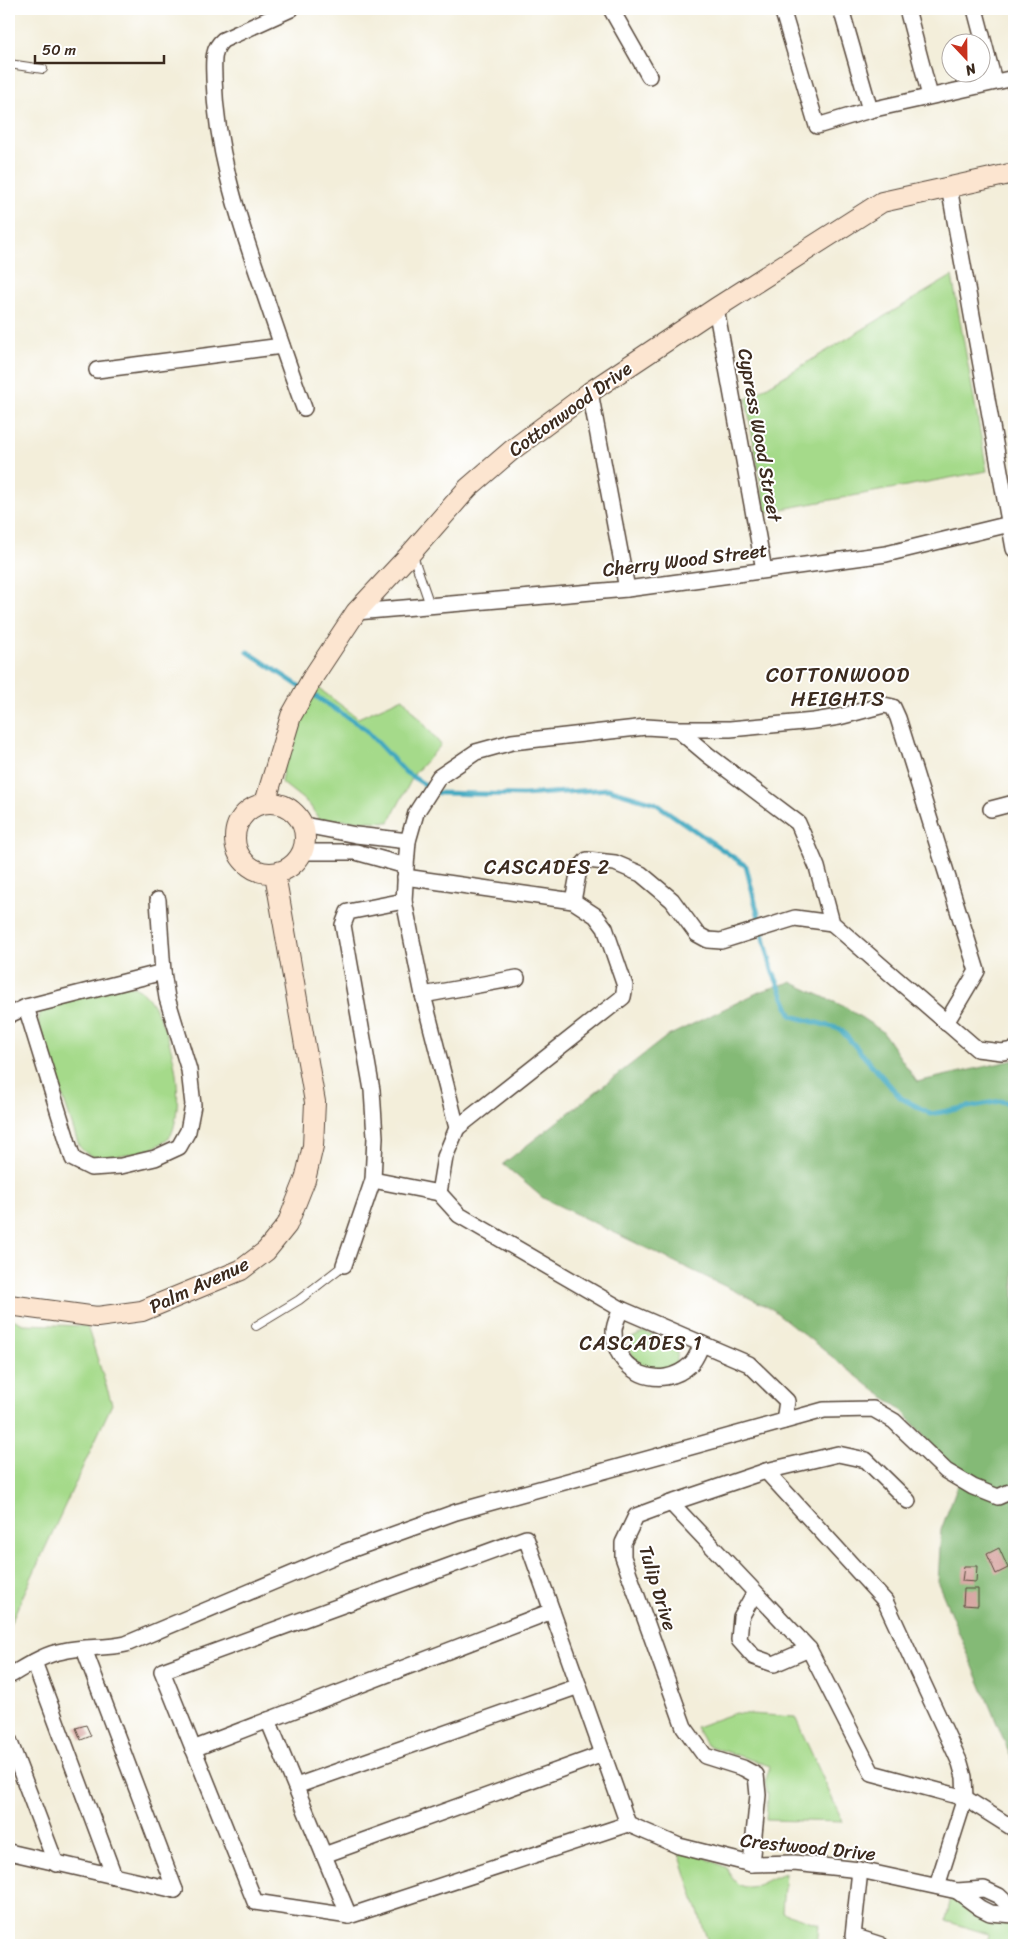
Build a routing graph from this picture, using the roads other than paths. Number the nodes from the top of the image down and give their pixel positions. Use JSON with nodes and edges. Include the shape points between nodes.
{"nodes":[{"id":1,"x":290,"y":9,"type":"edge"},
{"id":2,"x":611,"y":9,"type":"edge"},
{"id":3,"x":782,"y":9,"type":"edge"},
{"id":4,"x":841,"y":9,"type":"edge"},
{"id":5,"x":907,"y":9,"type":"edge"},
{"id":6,"x":975,"y":9,"type":"edge"},
{"id":7,"x":9,"y":64,"type":"edge"},
{"id":8,"x":43,"y":69,"type":"dead end"},
{"id":9,"x":649,"y":76,"type":"dead end"},
{"id":10,"x":1014,"y":78,"type":"edge"},
{"id":11,"x":994,"y":81,"type":"junction"},
{"id":12,"x":930,"y":96,"type":"junction"},
{"id":13,"x":870,"y":110,"type":"junction"},
{"id":14,"x":1014,"y":173,"type":"edge"},
{"id":15,"x":949,"y":187,"type":"junction"},
{"id":16,"x":716,"y":308,"type":"junction"},
{"id":17,"x":282,"y":346,"type":"junction"},
{"id":18,"x":97,"y":370,"type":"dead end"},
{"id":19,"x":590,"y":392,"type":"junction"},
{"id":20,"x":304,"y":408,"type":"dead end"},
{"id":21,"x":1012,"y":523,"type":"edge"},
{"id":22,"x":1014,"y":549,"type":"edge"},
{"id":23,"x":412,"y":552,"type":"junction"},
{"id":24,"x":764,"y":570,"type":"junction"},
{"id":25,"x":627,"y":589,"type":"junction"},
{"id":26,"x":430,"y":605,"type":"junction"},
{"id":27,"x":356,"y":612,"type":"junction"},
{"id":28,"x":677,"y":729,"type":"junction"},
{"id":29,"x":265,"y":803,"type":"junction"},
{"id":30,"x":1014,"y":803,"type":"edge"},
{"id":31,"x":992,"y":809,"type":"dead end"},
{"id":32,"x":304,"y":825,"type":"junction"},
{"id":33,"x":408,"y":841,"type":"junction"},
{"id":34,"x":303,"y":852,"type":"junction"},
{"id":35,"x":405,"y":871,"type":"junction"},
{"id":36,"x":275,"y":874,"type":"junction"},
{"id":37,"x":158,"y":900,"type":"dead end"},
{"id":38,"x":404,"y":901,"type":"junction"},
{"id":39,"x":573,"y":901,"type":"junction"},
{"id":40,"x":832,"y":923,"type":"junction"},
{"id":41,"x":163,"y":972,"type":"junction"},
{"id":42,"x":517,"y":978,"type":"dead end"},
{"id":43,"x":423,"y":995,"type":"junction"},
{"id":44,"x":26,"y":1007,"type":"junction"},
{"id":45,"x":9,"y":1014,"type":"edge"},
{"id":46,"x":946,"y":1023,"type":"junction"},
{"id":47,"x":1014,"y":1050,"type":"edge"},
{"id":48,"x":457,"y":1128,"type":"junction"},
{"id":49,"x":373,"y":1180,"type":"junction"},
{"id":50,"x":439,"y":1193,"type":"junction"},
{"id":51,"x":344,"y":1265,"type":"joint"},
{"id":52,"x":9,"y":1305,"type":"edge"},
{"id":53,"x":621,"y":1309,"type":"junction"},
{"id":54,"x":256,"y":1326,"type":"dead end"},
{"id":55,"x":702,"y":1344,"type":"junction"},
{"id":56,"x":784,"y":1421,"type":"junction"},
{"id":57,"x":766,"y":1472,"type":"junction"},
{"id":58,"x":1014,"y":1490,"type":"edge"},
{"id":59,"x":908,"y":1501,"type":"dead end"},
{"id":60,"x":671,"y":1503,"type":"junction"},
{"id":61,"x":755,"y":1592,"type":"junction"},
{"id":62,"x":552,"y":1611,"type":"junction"},
{"id":63,"x":84,"y":1649,"type":"junction"},
{"id":64,"x":810,"y":1649,"type":"junction"},
{"id":65,"x":34,"y":1662,"type":"junction"},
{"id":66,"x":9,"y":1676,"type":"edge"},
{"id":67,"x":579,"y":1686,"type":"junction"},
{"id":68,"x":268,"y":1720,"type":"junction"},
{"id":69,"x":9,"y":1740,"type":"edge"},
{"id":70,"x":193,"y":1749,"type":"junction"},
{"id":71,"x":603,"y":1754,"type":"junction"},
{"id":72,"x":296,"y":1786,"type":"junction"},
{"id":73,"x":964,"y":1798,"type":"junction"},
{"id":74,"x":628,"y":1824,"type":"junction"},
{"id":75,"x":1014,"y":1829,"type":"edge"},
{"id":76,"x":9,"y":1852,"type":"edge"},
{"id":77,"x":324,"y":1855,"type":"junction"},
{"id":78,"x":56,"y":1864,"type":"junction"},
{"id":79,"x":751,"y":1864,"type":"junction"},
{"id":80,"x":860,"y":1870,"type":"junction"},
{"id":81,"x":114,"y":1876,"type":"junction"},
{"id":82,"x":937,"y":1886,"type":"junction"},
{"id":83,"x":958,"y":1891,"type":"junction"},
{"id":84,"x":1014,"y":1910,"type":"edge"},
{"id":85,"x":1014,"y":1915,"type":"edge"},
{"id":86,"x":349,"y":1916,"type":"junction"},
{"id":87,"x":881,"y":1945,"type":"edge"}],
"edges":[{"from":1,"to":17,"type":"street","via":[[223,40],[214,56],[219,140],[238,218]]},
{"from":2,"to":9,"type":"street"},
{"from":3,"to":13,"type":"street","via":[[817,126]]},
{"from":4,"to":13,"type":"street"},
{"from":5,"to":12,"type":"street"},
{"from":6,"to":11,"type":"street"},
{"from":7,"to":8,"type":"lane"},
{"from":10,"to":11,"type":"street"},
{"from":11,"to":12,"type":"street"},
{"from":12,"to":13,"type":"street"},
{"from":14,"to":15,"type":"street","name":"Cottonwood Drive"},
{"from":15,"to":16,"type":"street","name":"Cottonwood Drive","via":[[882,202]]},
{"from":15,"to":21,"type":"street"},
{"from":16,"to":19,"type":"street","name":"Cottonwood Drive"},
{"from":16,"to":24,"type":"street","name":"Cypress Wood Street"},
{"from":17,"to":18,"type":"street"},
{"from":17,"to":20,"type":"street"},
{"from":19,"to":23,"type":"street","name":"Cottonwood Drive","via":[[512,450],[468,488]]},
{"from":19,"to":25,"type":"street"},
{"from":21,"to":22,"type":"street"},
{"from":21,"to":24,"type":"street","name":"Cherry Wood Street","via":[[886,554]]},
{"from":23,"to":26,"type":"lane"},
{"from":23,"to":27,"type":"street","name":"Cottonwood Drive"},
{"from":24,"to":25,"type":"street","name":"Cherry Wood Street"},
{"from":25,"to":26,"type":"street","name":"Cherry Wood Street"},
{"from":26,"to":27,"type":"street","name":"Cherry Wood Street"},
{"from":27,"to":29,"type":"street","name":"Cottonwood Drive","via":[[291,716]]},
{"from":28,"to":33,"type":"street","via":[[646,727],[512,742],[476,752],[439,777],[416,813]]},
{"from":28,"to":40,"type":"street","via":[[798,823],[817,867]]},
{"from":28,"to":46,"type":"street","via":[[730,729],[814,721],[884,705],[892,708],[898,718],[977,971]]},
{"from":29,"to":32,"type":"street","via":[[281,804],[294,812]]},
{"from":29,"to":36,"type":"street","via":[[242,817],[236,829],[235,843],[239,856],[248,867],[261,873]]},
{"from":30,"to":31,"type":"street"},
{"from":32,"to":33,"type":"street"},
{"from":32,"to":34,"type":"street"},
{"from":33,"to":35,"type":"street"},
{"from":34,"to":35,"type":"street","via":[[356,852]]},
{"from":34,"to":36,"type":"street","via":[[287,870]]},
{"from":35,"to":38,"type":"street"},
{"from":35,"to":39,"type":"street"},
{"from":36,"to":52,"type":"street","name":"Palm Avenue","via":[[315,1102],[313,1146],[305,1180],[287,1225],[266,1252],[241,1270],[142,1311],[97,1317]]},
{"from":37,"to":41,"type":"street"},
{"from":38,"to":43,"type":"street"},
{"from":38,"to":49,"type":"street","via":[[348,912],[343,925],[372,1090]]},
{"from":39,"to":40,"type":"street","via":[[579,870],[588,860],[615,863],[641,874],[672,900],[697,934],[708,940],[722,941],[795,918]]},
{"from":39,"to":48,"type":"street","via":[[596,916],[605,928],[625,986],[623,997]]},
{"from":40,"to":46,"type":"street"},
{"from":41,"to":44,"type":"street"},
{"from":41,"to":44,"type":"street","via":[[167,998],[190,1070],[193,1105],[188,1131],[179,1147],[155,1158],[121,1166],[92,1168],[73,1159]]},
{"from":42,"to":43,"type":"street"},
{"from":43,"to":48,"type":"street"},
{"from":44,"to":45,"type":"street"},
{"from":46,"to":47,"type":"street","via":[[977,1049]]},
{"from":48,"to":50,"type":"street","via":[[445,1156]]},
{"from":49,"to":50,"type":"street"},
{"from":49,"to":51,"type":"street"},
{"from":50,"to":53,"type":"street","via":[[459,1215]]},
{"from":51,"to":54,"type":"lane","via":[[299,1300]]},
{"from":53,"to":55,"type":"street"},
{"from":53,"to":55,"type":"street","via":[[614,1330],[617,1352],[630,1369],[651,1378],[673,1376],[692,1364]]},
{"from":55,"to":56,"type":"street","via":[[749,1364],[787,1401]]},
{"from":56,"to":58,"type":"street","via":[[824,1410],[873,1409],[894,1421],[946,1470],[973,1487],[998,1497]]},
{"from":56,"to":63,"type":"street","via":[[456,1512],[342,1553],[126,1644]]},
{"from":57,"to":59,"type":"street","name":"Tulip Drive","via":[[838,1454],[866,1460]]},
{"from":57,"to":60,"type":"street","name":"Tulip Drive"},
{"from":57,"to":73,"type":"street","via":[[885,1602],[960,1763]]},
{"from":60,"to":61,"type":"street"},
{"from":60,"to":79,"type":"street","name":"Tulip Drive","via":[[636,1516],[623,1543],[623,1557],[684,1727],[704,1756],[756,1775],[758,1795]]},
{"from":61,"to":64,"type":"street"},
{"from":61,"to":64,"type":"street","via":[[740,1617],[739,1640],[754,1657],[774,1664]]},
{"from":62,"to":67,"type":"street"},
{"from":62,"to":68,"type":"street"},
{"from":62,"to":70,"type":"street","via":[[526,1538],[162,1671]]},
{"from":63,"to":65,"type":"street","via":[[62,1650]]},
{"from":63,"to":81,"type":"street","via":[[175,1890]]},
{"from":64,"to":73,"type":"street","via":[[872,1773]]},
{"from":65,"to":66,"type":"street"},
{"from":65,"to":81,"type":"street"},
{"from":67,"to":71,"type":"street"},
{"from":67,"to":72,"type":"street"},
{"from":68,"to":70,"type":"street"},
{"from":68,"to":72,"type":"street"},
{"from":69,"to":78,"type":"street"},
{"from":70,"to":86,"type":"street","via":[[255,1902]]},
{"from":71,"to":74,"type":"street"},
{"from":71,"to":77,"type":"street"},
{"from":72,"to":77,"type":"street"},
{"from":73,"to":75,"type":"street"},
{"from":73,"to":82,"type":"street"},
{"from":74,"to":79,"type":"street","name":"Crestwood Drive","via":[[679,1846]]},
{"from":74,"to":86,"type":"street"},
{"from":76,"to":78,"type":"street"},
{"from":77,"to":86,"type":"street"},
{"from":78,"to":81,"type":"street"},
{"from":79,"to":80,"type":"street","name":"Crestwood Drive"},
{"from":80,"to":82,"type":"street","name":"Crestwood Drive"},
{"from":80,"to":87,"type":"street","via":[[852,1936]]},
{"from":82,"to":83,"type":"street","name":"Crestwood Drive"},
{"from":83,"to":84,"type":"street","name":"Crestwood Drive","via":[[984,1889],[999,1896]]},
{"from":83,"to":85,"type":"street","name":"Crestwood Drive","via":[[990,1913]]}]}
